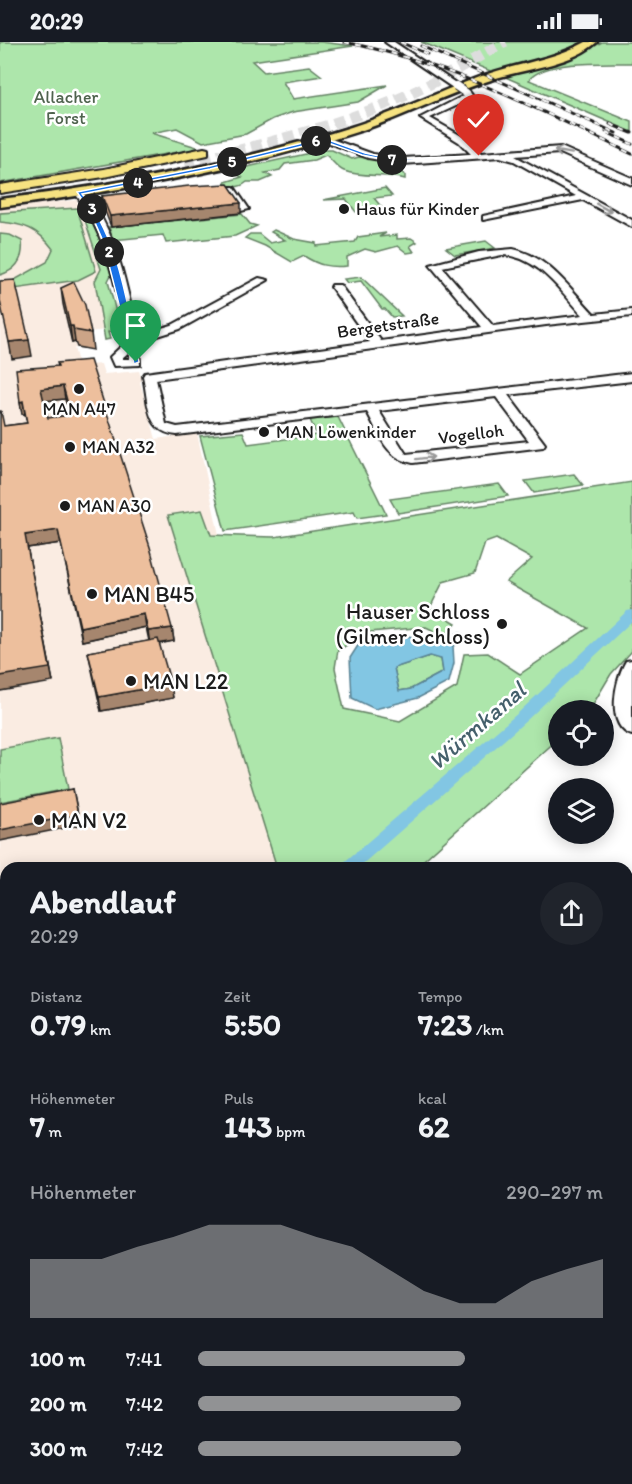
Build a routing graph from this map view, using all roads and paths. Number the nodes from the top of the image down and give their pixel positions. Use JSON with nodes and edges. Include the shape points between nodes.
{"nodes":[{"id":1,"x":389,"y":42,"type":"edge"},
{"id":2,"x":593,"y":42,"type":"edge"},
{"id":3,"x":323,"y":139,"type":"junction"},
{"id":4,"x":204,"y":152,"type":"tunnel mouth"},
{"id":5,"x":479,"y":156,"type":"junction"},
{"id":6,"x":519,"y":156,"type":"junction"},
{"id":7,"x":185,"y":163,"type":"tunnel mouth"},
{"id":8,"x":632,"y":182,"type":"edge"},
{"id":9,"x":0,"y":189,"type":"edge"},
{"id":10,"x":196,"y":192,"type":"edge"},
{"id":11,"x":78,"y":193,"type":"junction"},
{"id":12,"x":0,"y":195,"type":"edge"},
{"id":13,"x":585,"y":197,"type":"junction"},
{"id":14,"x":138,"y":199,"type":"edge"},
{"id":15,"x":0,"y":203,"type":"edge"},
{"id":16,"x":88,"y":203,"type":"junction"},
{"id":17,"x":244,"y":209,"type":"dead end"},
{"id":18,"x":486,"y":219,"type":"dead end"},
{"id":19,"x":632,"y":224,"type":"edge"},
{"id":20,"x":263,"y":280,"type":"dead end"},
{"id":21,"x":336,"y":287,"type":"dead end"},
{"id":22,"x":632,"y":313,"type":"edge"},
{"id":23,"x":591,"y":317,"type":"junction"},
{"id":24,"x":490,"y":329,"type":"junction"},
{"id":25,"x":378,"y":345,"type":"junction"},
{"id":26,"x":632,"y":377,"type":"edge"},
{"id":27,"x":500,"y":394,"type":"junction"},
{"id":28,"x":372,"y":409,"type":"junction"},
{"id":29,"x":166,"y":430,"type":"joint"},
{"id":30,"x":632,"y":665,"type":"edge"},
{"id":31,"x":632,"y":729,"type":"edge"}],
"edges":[{"from":1,"to":5,"type":"street","bridge":true,"via":[[468,95],[424,118],[462,140]]},
{"from":2,"to":3,"type":"main road","via":[[570,54],[486,78],[394,116]]},
{"from":3,"to":5,"type":"street","via":[[393,160]]},
{"from":3,"to":11,"type":"main road","via":[[190,172]]},
{"from":4,"to":9,"type":"highway"},
{"from":5,"to":6,"type":"street"},
{"from":8,"to":6,"type":"street","one_way":true,"via":[[565,151]]},
{"from":6,"to":13,"type":"street"},
{"from":7,"to":12,"type":"highway"},
{"from":10,"to":17,"type":"street","via":[[231,189]]},
{"from":11,"to":15,"type":"main road"},
{"from":11,"to":16,"type":"street"},
{"from":13,"to":18,"type":"street","via":[[502,211]]},
{"from":13,"to":19,"type":"street","one_way":true},
{"from":14,"to":16,"type":"street"},
{"from":16,"to":20,"type":"street","via":[[106,241],[133,341],[176,327]]},
{"from":21,"to":25,"type":"street"},
{"from":22,"to":23,"type":"street","name":"Bergetstraße"},
{"from":23,"to":24,"type":"street","name":"Bergetstraße"},
{"from":23,"to":24,"type":"street","via":[[525,255],[501,252],[435,265]]},
{"from":24,"to":25,"type":"street","name":"Bergetstraße"},
{"from":25,"to":29,"type":"street","name":"Bergetstraße","via":[[149,376],[158,418]]},
{"from":26,"to":27,"type":"street","name":"Vogelloh"},
{"from":27,"to":28,"type":"street","name":"Vogelloh"},
{"from":28,"to":27,"type":"street","name":"Vogelloh","one_way":true,"via":[[402,457],[413,459],[538,444]]},
{"from":28,"to":29,"type":"street","name":"Vogelloh"},
{"from":30,"to":31,"type":"street","via":[[623,685],[621,705]]}]}
